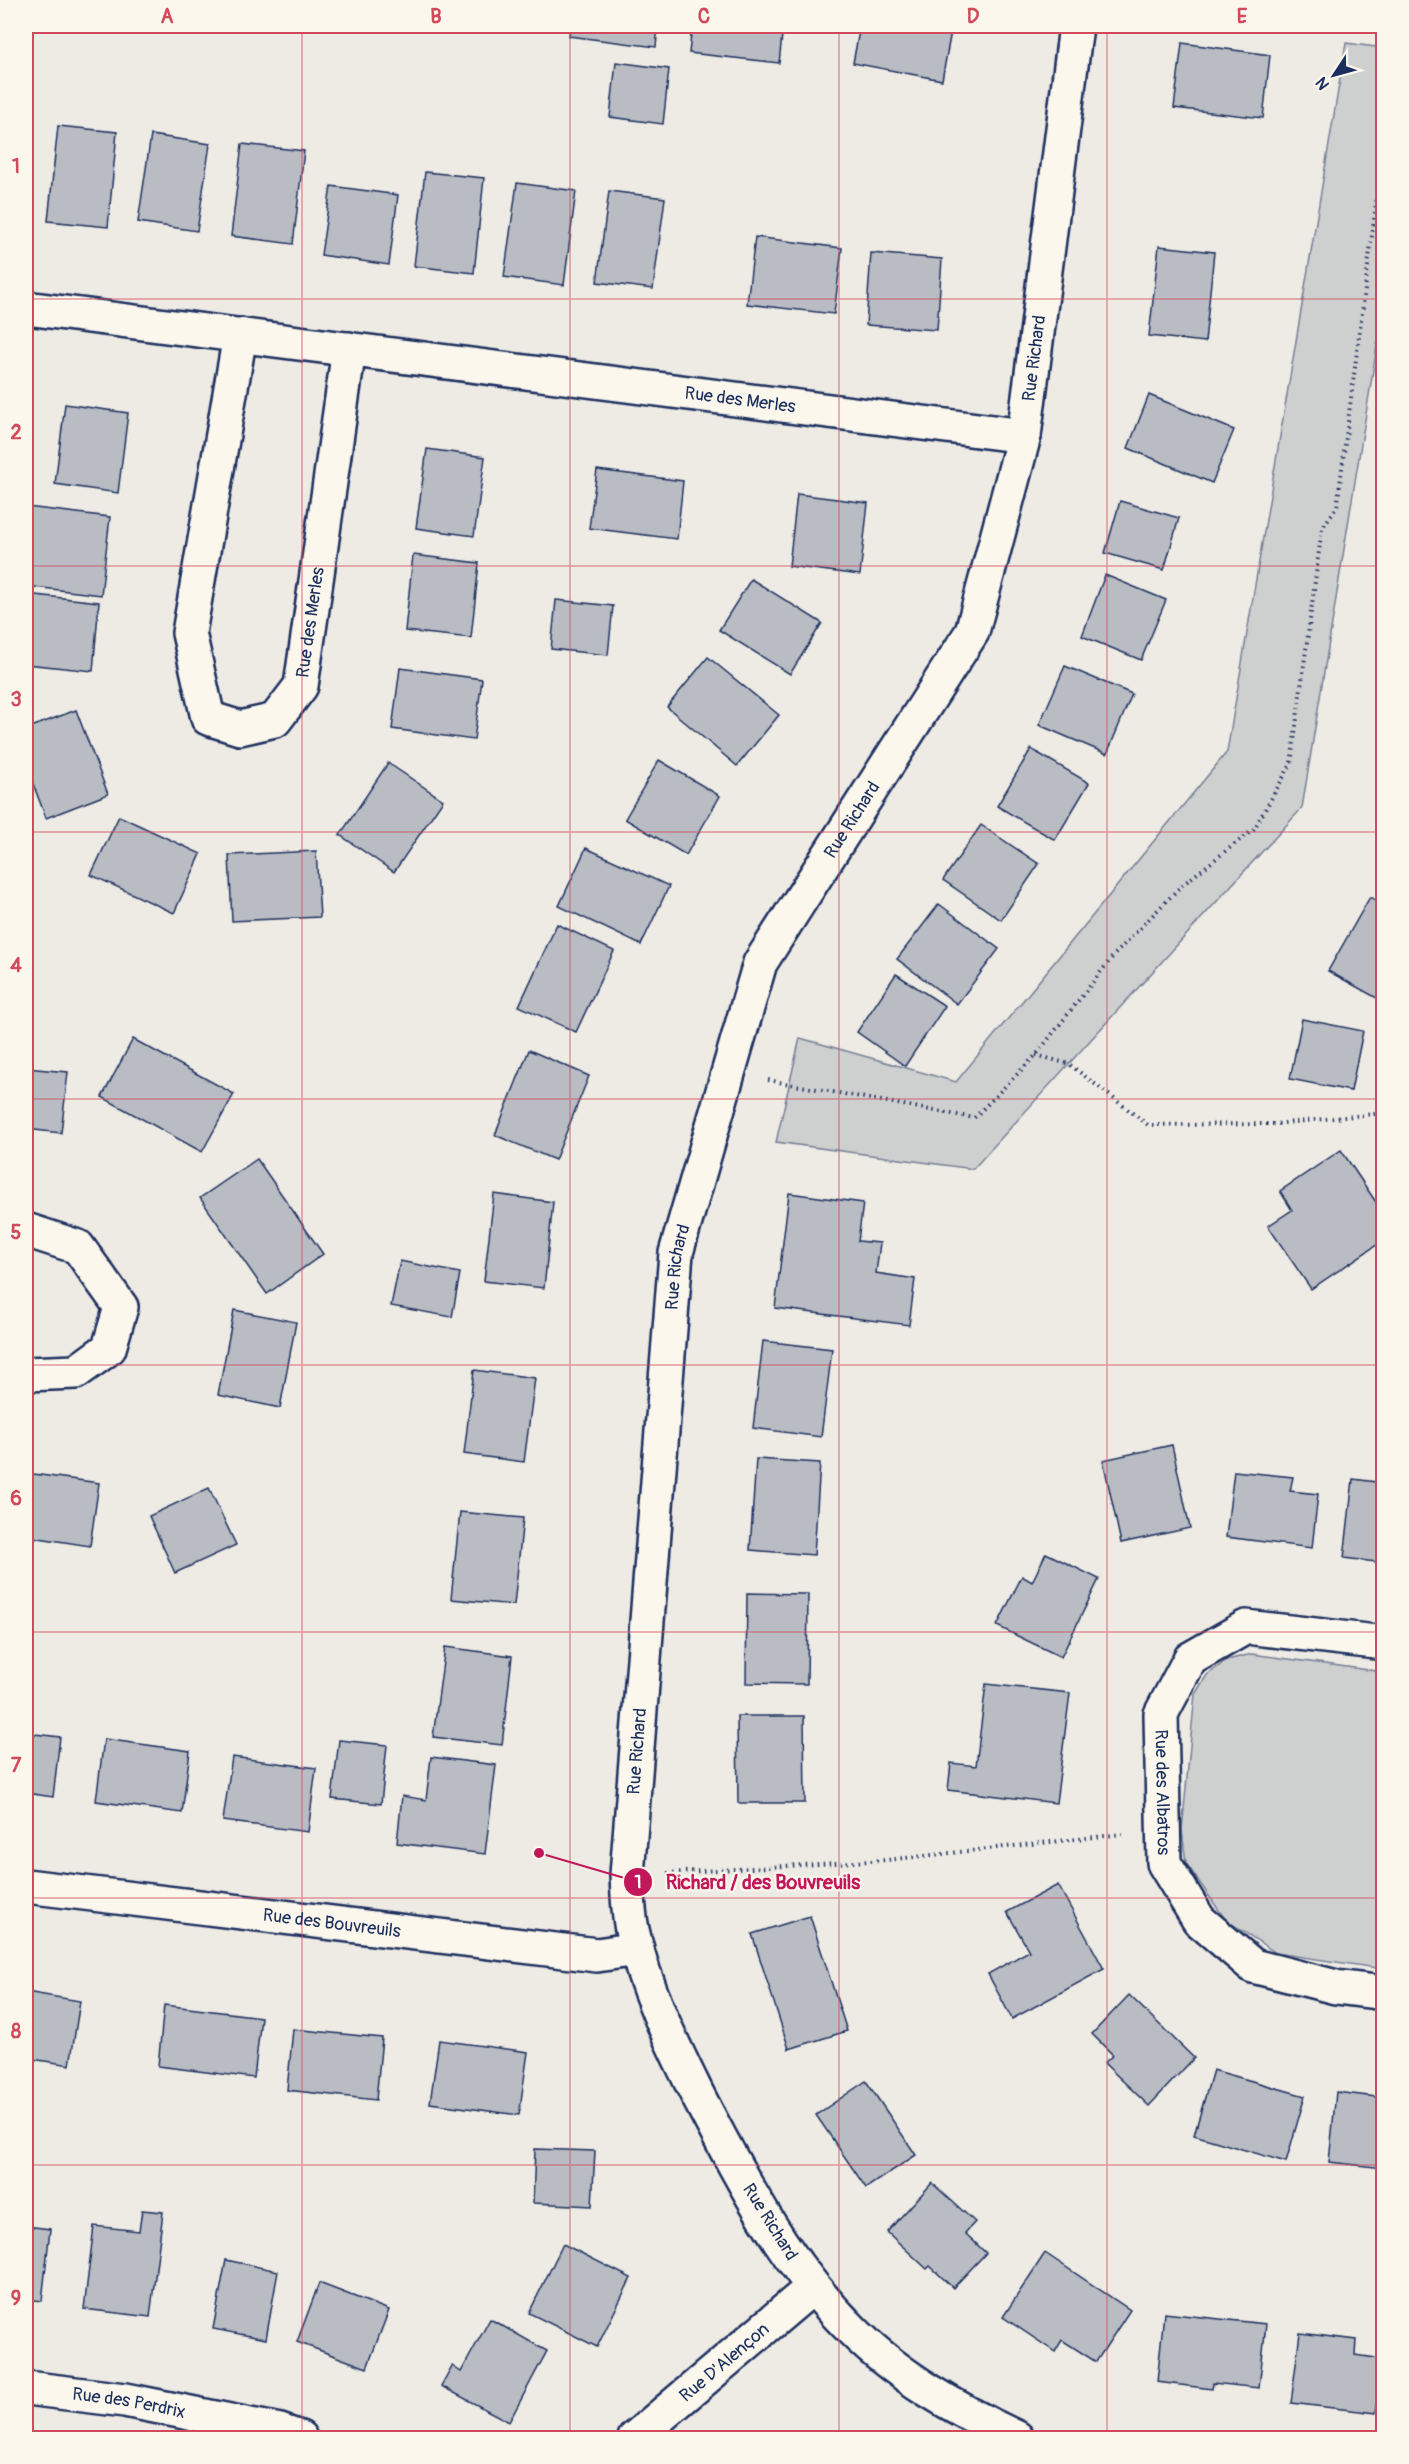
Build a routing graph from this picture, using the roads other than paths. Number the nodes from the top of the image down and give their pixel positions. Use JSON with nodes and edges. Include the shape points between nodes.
{"nodes":[{"id":1,"x":1076,"y":26,"type":"edge"},
{"id":2,"x":26,"y":308,"type":"edge"},
{"id":3,"x":240,"y":335,"type":"junction"},
{"id":4,"x":349,"y":349,"type":"junction"},
{"id":5,"x":1024,"y":436,"type":"junction"},
{"id":6,"x":26,"y":1230,"type":"edge"},
{"id":7,"x":26,"y":1374,"type":"edge"},
{"id":8,"x":1383,"y":1643,"type":"edge"},
{"id":9,"x":26,"y":1886,"type":"edge"},
{"id":10,"x":636,"y":1949,"type":"junction"},
{"id":11,"x":1383,"y":1993,"type":"edge"},
{"id":12,"x":813,"y":2287,"type":"junction"},
{"id":13,"x":26,"y":2388,"type":"edge"},
{"id":14,"x":300,"y":2439,"type":"edge"},
{"id":15,"x":635,"y":2439,"type":"edge"},
{"id":16,"x":1017,"y":2439,"type":"edge"}],
"edges":[{"from":1,"to":5,"type":"street","name":"Rue Richard"},
{"from":2,"to":3,"type":"street","name":"Rue des Merles"},
{"from":3,"to":4,"type":"street","name":"Rue des Merles"},
{"from":3,"to":4,"type":"street","name":"Rue des Merles","via":[[189,633],[208,718],[240,729],[275,720],[301,686]]},
{"from":4,"to":5,"type":"street","name":"Rue des Merles"},
{"from":5,"to":10,"type":"street","name":"Rue Richard","via":[[972,632],[760,963],[676,1253],[627,1875],[628,1911]]},
{"from":6,"to":7,"type":"street","via":[[78,1247],[121,1307],[109,1348],[76,1372]]},
{"from":8,"to":11,"type":"street","name":"Rue des Albatros","via":[[1246,1627],[1190,1659],[1161,1714],[1164,1863],[1199,1920],[1253,1966],[1336,1987]]},
{"from":9,"to":10,"type":"street","name":"Rue des Bouvreuils","via":[[597,1955]]},
{"from":10,"to":12,"type":"street","name":"Rue Richard","via":[[669,2034],[714,2127],[770,2227]]},
{"from":12,"to":15,"type":"street","name":"Rue D'Alençon"},
{"from":12,"to":16,"type":"street","name":"Rue Richard","via":[[852,2331],[907,2375]]},
{"from":13,"to":14,"type":"street","name":"Rue des Perdrix","via":[[125,2400],[279,2431]]}]}
